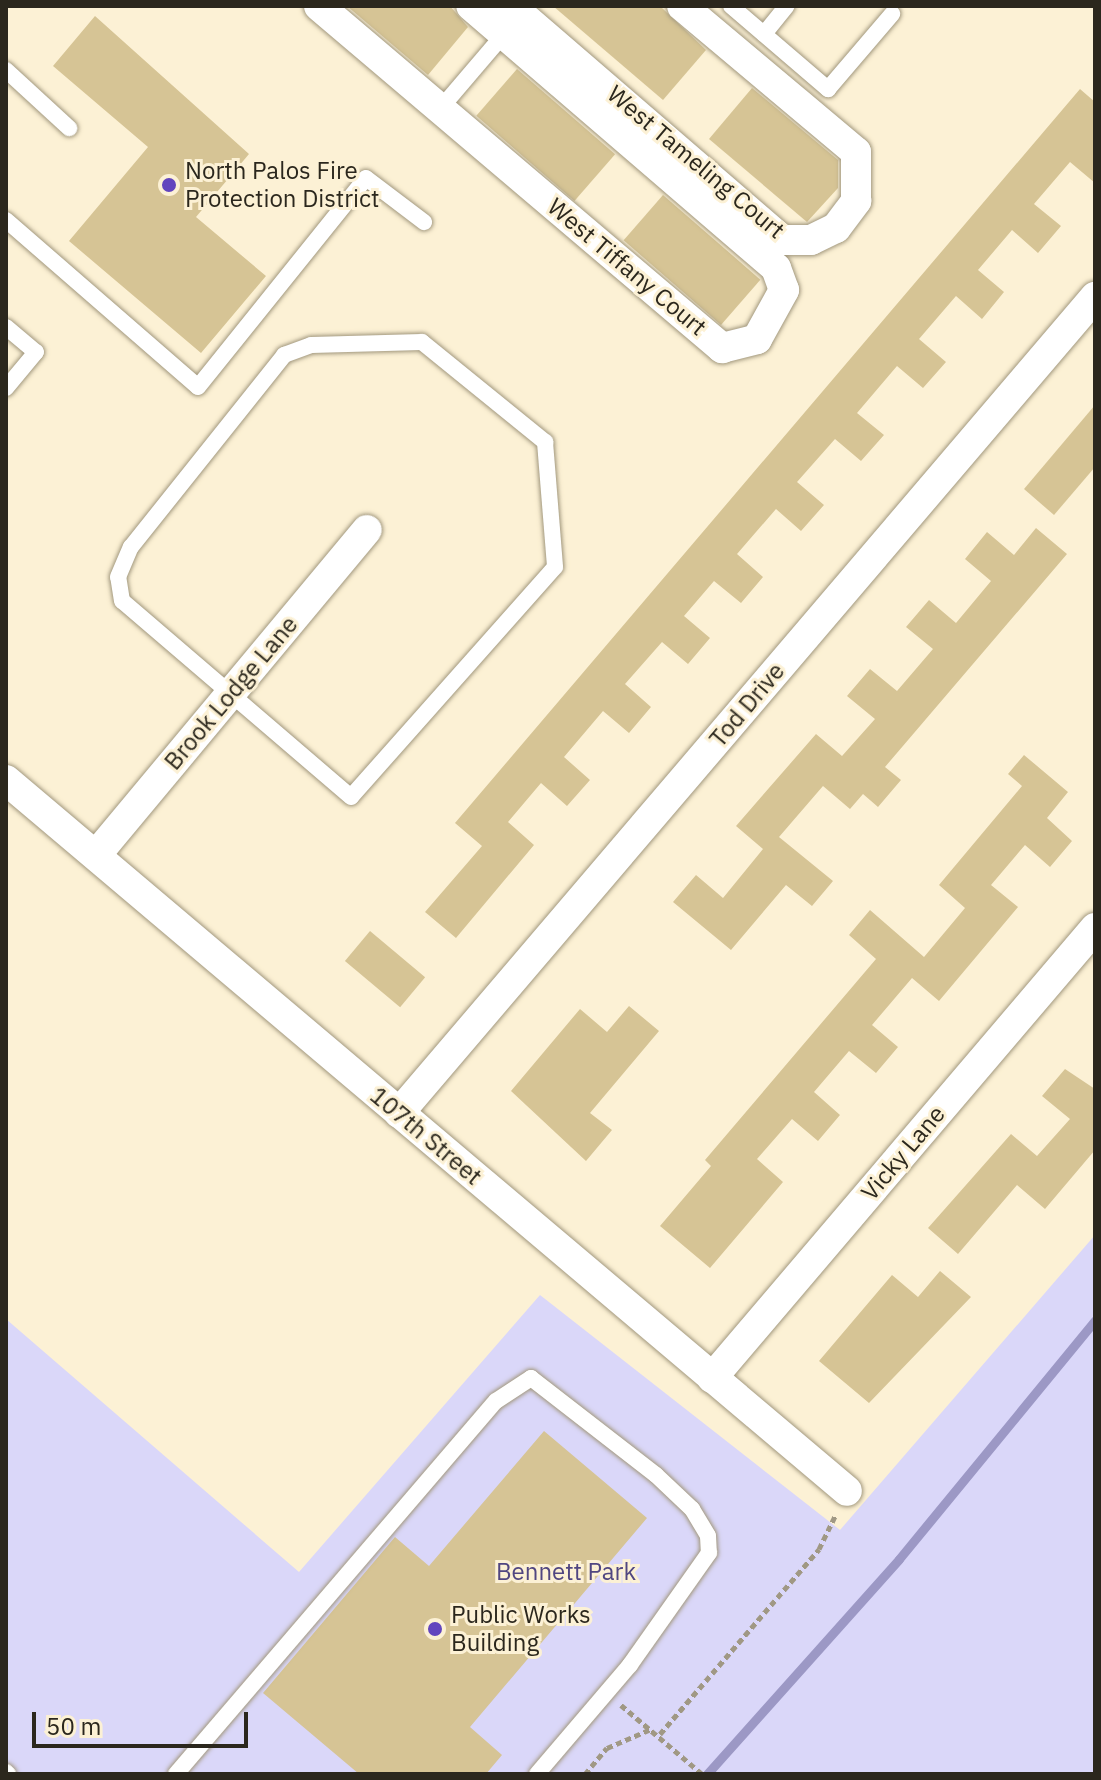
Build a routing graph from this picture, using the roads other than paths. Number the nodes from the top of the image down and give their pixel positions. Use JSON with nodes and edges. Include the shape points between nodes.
{"nodes":[{"id":1,"x":319,"y":6,"type":"edge"},
{"id":2,"x":471,"y":6,"type":"edge"},
{"id":3,"x":682,"y":6,"type":"edge"},
{"id":4,"x":731,"y":6,"type":"edge"},
{"id":5,"x":787,"y":6,"type":"edge"},
{"id":6,"x":892,"y":14,"type":"dead end"},
{"id":7,"x":520,"y":16,"type":"edge"},
{"id":8,"x":764,"y":34,"type":"junction"},
{"id":9,"x":6,"y":70,"type":"edge"},
{"id":10,"x":440,"y":109,"type":"junction"},
{"id":11,"x":69,"y":128,"type":"dead end"},
{"id":12,"x":6,"y":220,"type":"edge"},
{"id":13,"x":424,"y":222,"type":"dead end"},
{"id":14,"x":1095,"y":297,"type":"edge"},
{"id":15,"x":6,"y":327,"type":"edge"},
{"id":16,"x":6,"y":388,"type":"edge"},
{"id":17,"x":367,"y":530,"type":"dead end"},
{"id":18,"x":229,"y":696,"type":"junction"},
{"id":19,"x":6,"y":780,"type":"edge"},
{"id":20,"x":96,"y":855,"type":"junction"},
{"id":21,"x":1095,"y":928,"type":"edge"},
{"id":22,"x":399,"y":1113,"type":"junction"},
{"id":23,"x":712,"y":1378,"type":"junction"},
{"id":24,"x":847,"y":1491,"type":"road end"},
{"id":25,"x":176,"y":1774,"type":"edge"},
{"id":26,"x":537,"y":1774,"type":"edge"}],
"edges":[{"from":1,"to":10,"type":"street","name":"West Tiffany Court"},
{"from":2,"to":7,"type":"street","name":"West Tiffany Court"},
{"from":3,"to":7,"type":"street","name":"West Tameling Court","via":[[856,152],[858,192],[836,228],[811,240],[782,240]]},
{"from":4,"to":8,"type":"lane"},
{"from":5,"to":8,"type":"lane"},
{"from":6,"to":8,"type":"lane","via":[[828,89]]},
{"from":7,"to":10,"type":"lane"},
{"from":7,"to":10,"type":"street","name":"West Tiffany Court","via":[[776,268],[784,290],[757,339],[722,348]]},
{"from":9,"to":11,"type":"lane"},
{"from":12,"to":13,"type":"lane","via":[[198,387],[366,178]]},
{"from":14,"to":22,"type":"street","name":"Tod Drive"},
{"from":15,"to":16,"type":"lane","via":[[36,352]]},
{"from":17,"to":18,"type":"street","name":"Brook Lodge Lane"},
{"from":18,"to":18,"type":"lane","via":[[122,601],[118,577],[131,547],[284,355],[311,345],[422,342],[536,430],[548,459],[555,567],[359,795],[339,792]]},
{"from":18,"to":20,"type":"street","name":"Brook Lodge Lane"},
{"from":19,"to":20,"type":"street","name":"107th Street"},
{"from":20,"to":22,"type":"street","name":"107th Street"},
{"from":21,"to":23,"type":"street","name":"Vicky Lane"},
{"from":22,"to":23,"type":"street","name":"107th Street"},
{"from":23,"to":24,"type":"street","name":"107th Street"},
{"from":25,"to":26,"type":"lane","via":[[496,1401],[531,1378],[692,1509],[708,1536],[709,1553],[606,1694]]}]}
